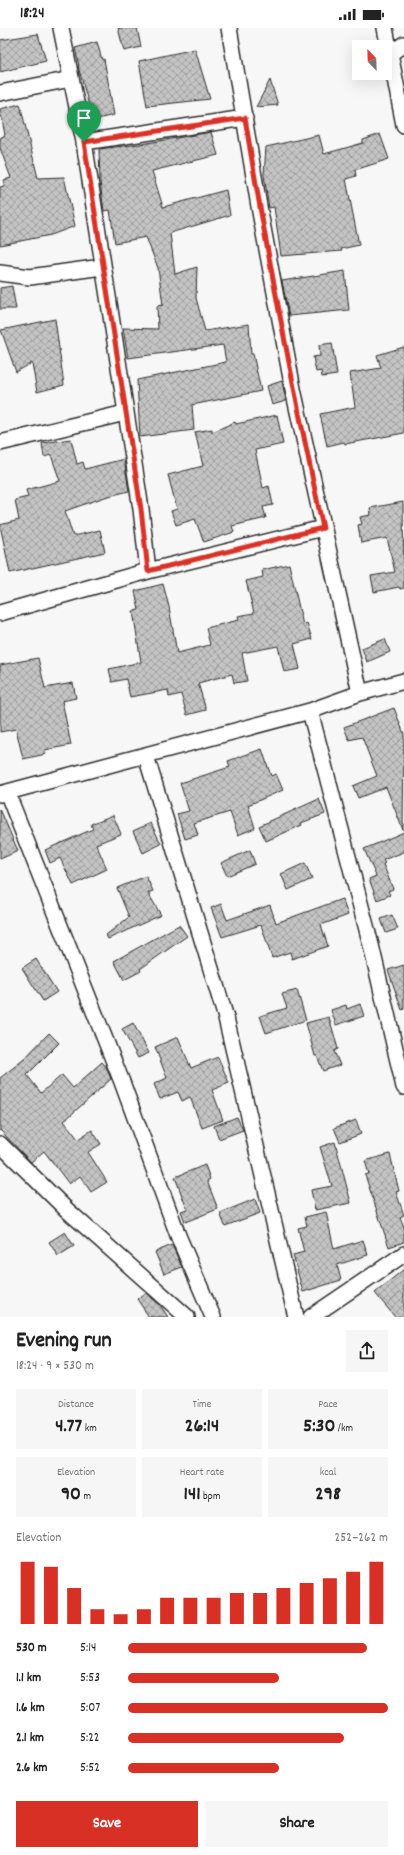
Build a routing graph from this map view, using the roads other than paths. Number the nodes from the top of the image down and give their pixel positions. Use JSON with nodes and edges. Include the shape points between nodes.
{"nodes":[{"id":1,"x":61,"y":28,"type":"edge"},
{"id":2,"x":229,"y":28,"type":"edge"},
{"id":3,"x":385,"y":28,"type":"edge"},
{"id":4,"x":387,"y":40,"type":"edge"},
{"id":5,"x":404,"y":44,"type":"edge"},
{"id":6,"x":392,"y":53,"type":"edge"},
{"id":7,"x":392,"y":64,"type":"edge"},
{"id":8,"x":71,"y":79,"type":"junction"},
{"id":9,"x":0,"y":93,"type":"edge"},
{"id":10,"x":245,"y":118,"type":"junction"},
{"id":11,"x":404,"y":125,"type":"edge"},
{"id":12,"x":84,"y":142,"type":"junction"},
{"id":13,"x":102,"y":267,"type":"junction"},
{"id":14,"x":0,"y":273,"type":"edge"},
{"id":15,"x":125,"y":413,"type":"junction"},
{"id":16,"x":0,"y":443,"type":"edge"},
{"id":17,"x":323,"y":528,"type":"junction"},
{"id":18,"x":148,"y":571,"type":"junction"},
{"id":19,"x":0,"y":613,"type":"edge"},
{"id":20,"x":404,"y":681,"type":"edge"},
{"id":21,"x":360,"y":693,"type":"junction"},
{"id":22,"x":310,"y":711,"type":"junction"},
{"id":23,"x":146,"y":756,"type":"junction"},
{"id":24,"x":3,"y":793,"type":"edge"},
{"id":25,"x":404,"y":1087,"type":"edge"},
{"id":26,"x":0,"y":1144,"type":"edge"},
{"id":27,"x":404,"y":1254,"type":"edge"},
{"id":28,"x":187,"y":1317,"type":"edge"},
{"id":29,"x":213,"y":1317,"type":"edge"},
{"id":30,"x":296,"y":1317,"type":"edge"},
{"id":31,"x":311,"y":1317,"type":"edge"}],
"edges":[{"from":1,"to":8,"type":"street"},
{"from":2,"to":10,"type":"street"},
{"from":3,"to":4,"type":"street"},
{"from":5,"to":6,"type":"street"},
{"from":7,"to":11,"type":"street"},
{"from":8,"to":9,"type":"street"},
{"from":8,"to":12,"type":"street"},
{"from":10,"to":12,"type":"street"},
{"from":10,"to":17,"type":"street","via":[[293,389]]},
{"from":12,"to":13,"type":"street"},
{"from":13,"to":14,"type":"street","via":[[30,277]]},
{"from":13,"to":15,"type":"street"},
{"from":15,"to":16,"type":"street"},
{"from":15,"to":18,"type":"street","via":[[141,509]]},
{"from":17,"to":18,"type":"street"},
{"from":17,"to":21,"type":"street"},
{"from":18,"to":19,"type":"street"},
{"from":20,"to":21,"type":"street"},
{"from":21,"to":22,"type":"street"},
{"from":22,"to":23,"type":"street"},
{"from":22,"to":25,"type":"street","via":[[371,945]]},
{"from":23,"to":24,"type":"street"},
{"from":23,"to":30,"type":"street","via":[[226,1018]]},
{"from":24,"to":29,"type":"street","via":[[122,1082],[179,1238]]},
{"from":26,"to":28,"type":"street","via":[[67,1210]]},
{"from":27,"to":31,"type":"street"}]}
